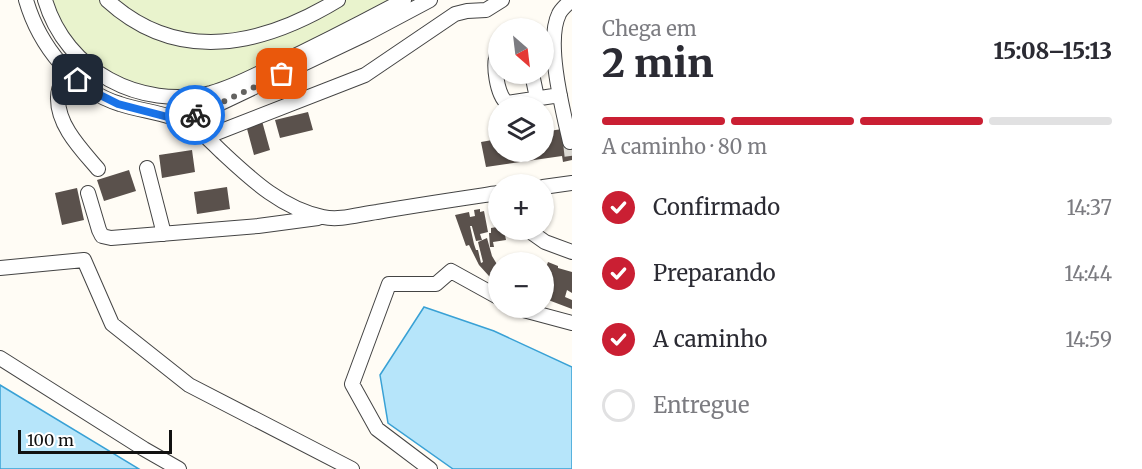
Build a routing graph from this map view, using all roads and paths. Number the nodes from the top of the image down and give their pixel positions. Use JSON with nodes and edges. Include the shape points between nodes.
{"nodes":[{"id":1,"x":26,"y":0,"type":"edge"},
{"id":2,"x":45,"y":0,"type":"edge"},
{"id":3,"x":107,"y":0,"type":"edge"},
{"id":4,"x":338,"y":0,"type":"edge"},
{"id":5,"x":404,"y":0,"type":"edge"},
{"id":6,"x":430,"y":0,"type":"edge"},
{"id":7,"x":502,"y":0,"type":"edge"},
{"id":8,"x":572,"y":0,"type":"edge"},
{"id":9,"x":554,"y":23,"type":"edge"},
{"id":10,"x":554,"y":51,"type":"edge"},
{"id":11,"x":66,"y":70,"type":"junction"},
{"id":12,"x":503,"y":84,"type":"edge"},
{"id":13,"x":534,"y":84,"type":"edge"},
{"id":14,"x":536,"y":93,"type":"dead end"},
{"id":15,"x":560,"y":95,"type":"junction"},
{"id":16,"x":183,"y":121,"type":"junction"},
{"id":17,"x":206,"y":137,"type":"junction"},
{"id":18,"x":570,"y":142,"type":"dead end"},
{"id":19,"x":147,"y":168,"type":"dead end"},
{"id":20,"x":98,"y":170,"type":"dead end"},
{"id":21,"x":572,"y":183,"type":"edge"},
{"id":22,"x":554,"y":185,"type":"edge"},
{"id":23,"x":88,"y":193,"type":"dead end"},
{"id":24,"x":488,"y":195,"type":"edge"},
{"id":25,"x":323,"y":217,"type":"junction"},
{"id":26,"x":164,"y":234,"type":"junction"},
{"id":27,"x":542,"y":240,"type":"edge"},
{"id":28,"x":572,"y":252,"type":"edge"},
{"id":29,"x":0,"y":268,"type":"edge"},
{"id":30,"x":488,"y":291,"type":"edge"},
{"id":31,"x":553,"y":318,"type":"edge"},
{"id":32,"x":572,"y":323,"type":"edge"},
{"id":33,"x":0,"y":358,"type":"edge"},
{"id":34,"x":179,"y":469,"type":"edge"},
{"id":35,"x":352,"y":469,"type":"edge"},
{"id":36,"x":430,"y":469,"type":"edge"}],
"edges":[{"from":1,"to":11,"type":"street","via":[[40,35]]},
{"from":2,"to":5,"type":"street","via":[[68,44],[96,73],[134,90],[174,97],[232,85]]},
{"from":3,"to":4,"type":"street","via":[[148,30],[176,39],[207,42],[274,32]]},
{"from":6,"to":16,"type":"street"},
{"from":7,"to":17,"type":"street","via":[[486,10],[455,14],[375,68],[344,84]]},
{"from":8,"to":9,"type":"street"},
{"from":10,"to":15,"type":"street"},
{"from":11,"to":16,"type":"street","via":[[94,92],[118,104]]},
{"from":11,"to":20,"type":"street","via":[[58,95],[59,110],[68,130]]},
{"from":12,"to":15,"type":"street","via":[[502,99],[507,103]]},
{"from":13,"to":14,"type":"street"},
{"from":15,"to":18,"type":"street"},
{"from":16,"to":17,"type":"street"},
{"from":17,"to":25,"type":"street","via":[[273,195]]},
{"from":19,"to":26,"type":"street"},
{"from":21,"to":22,"type":"street"},
{"from":23,"to":26,"type":"street","via":[[102,236]]},
{"from":24,"to":25,"type":"street"},
{"from":25,"to":26,"type":"street"},
{"from":27,"to":28,"type":"street"},
{"from":29,"to":35,"type":"street","via":[[84,260],[112,324],[189,385]]},
{"from":30,"to":36,"type":"street","via":[[451,271],[436,284],[389,284],[352,384],[377,429]]},
{"from":31,"to":32,"type":"street"},
{"from":33,"to":34,"type":"street"}]}
